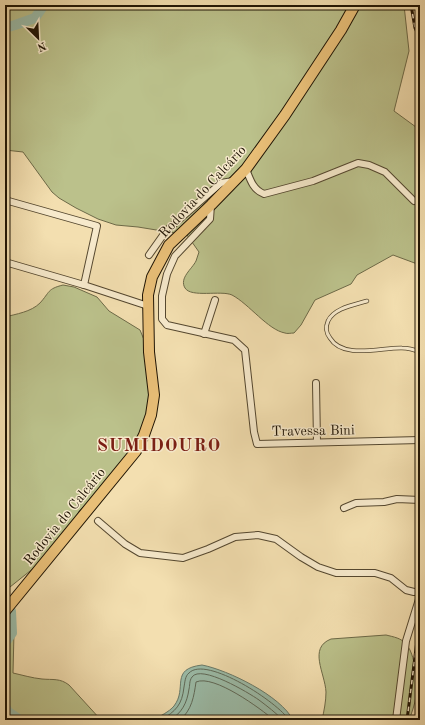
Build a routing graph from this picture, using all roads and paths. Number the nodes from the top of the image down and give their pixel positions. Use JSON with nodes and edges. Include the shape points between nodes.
{"nodes":[{"id":1,"x":355,"y":5,"type":"edge"},
{"id":2,"x":246,"y":169,"type":"junction"},
{"id":3,"x":234,"y":181,"type":"junction"},
{"id":4,"x":5,"y":200,"type":"edge"},
{"id":5,"x":414,"y":201,"type":"dead end"},
{"id":6,"x":211,"y":205,"type":"junction"},
{"id":7,"x":149,"y":255,"type":"dead end"},
{"id":8,"x":5,"y":262,"type":"edge"},
{"id":9,"x":84,"y":285,"type":"junction"},
{"id":10,"x":215,"y":300,"type":"dead end"},
{"id":11,"x":367,"y":301,"type":"dead end"},
{"id":12,"x":148,"y":306,"type":"junction"},
{"id":13,"x":204,"y":334,"type":"junction"},
{"id":14,"x":420,"y":352,"type":"edge"},
{"id":15,"x":316,"y":383,"type":"dead end"},
{"id":16,"x":420,"y":440,"type":"edge"},
{"id":17,"x":317,"y":442,"type":"junction"},
{"id":18,"x":420,"y":500,"type":"edge"},
{"id":19,"x":344,"y":508,"type":"dead end"},
{"id":20,"x":98,"y":521,"type":"dead end"},
{"id":21,"x":414,"y":592,"type":"dead end"},
{"id":22,"x":420,"y":596,"type":"edge"},
{"id":23,"x":5,"y":611,"type":"edge"},
{"id":24,"x":396,"y":720,"type":"edge"}],
"edges":[{"from":1,"to":2,"type":"main road","name":"Rodovia do Calcário","via":[[285,115]]},
{"from":2,"to":3,"type":"main road","name":"Rodovia do Calcário"},
{"from":2,"to":5,"type":"street","via":[[255,188],[264,194],[313,181],[358,163],[369,165],[385,172]]},
{"from":3,"to":6,"type":"main road","name":"Rodovia do Calcário"},
{"from":3,"to":7,"type":"street","via":[[221,183],[166,231]]},
{"from":4,"to":9,"type":"street","via":[[97,226]]},
{"from":6,"to":12,"type":"main road","name":"Rodovia do Calcário","via":[[169,245],[152,276]]},
{"from":6,"to":13,"type":"street","name":"Travessa Bini","via":[[210,219],[175,256],[167,274],[162,296],[162,319],[167,325]]},
{"from":8,"to":9,"type":"street"},
{"from":9,"to":12,"type":"street"},
{"from":10,"to":13,"type":"street"},
{"from":11,"to":14,"type":"lane","via":[[347,306],[330,316],[326,324],[326,333],[332,342],[340,347],[363,352],[402,348]]},
{"from":12,"to":23,"type":"main road","name":"Rodovia do Calcário","via":[[149,352],[154,395],[144,435],[136,451]]},
{"from":13,"to":17,"type":"street","name":"Travessa Bini","via":[[234,340],[245,350],[254,432],[258,444]]},
{"from":15,"to":17,"type":"street"},
{"from":16,"to":17,"type":"street","name":"Travessa Bini"},
{"from":18,"to":19,"type":"street","via":[[397,499],[356,503]]},
{"from":20,"to":21,"type":"street","via":[[140,553],[182,558],[235,537],[258,535],[276,539],[318,567],[336,573],[375,573],[391,578],[406,590]]},
{"from":22,"to":24,"type":"street","via":[[406,641]]}]}
